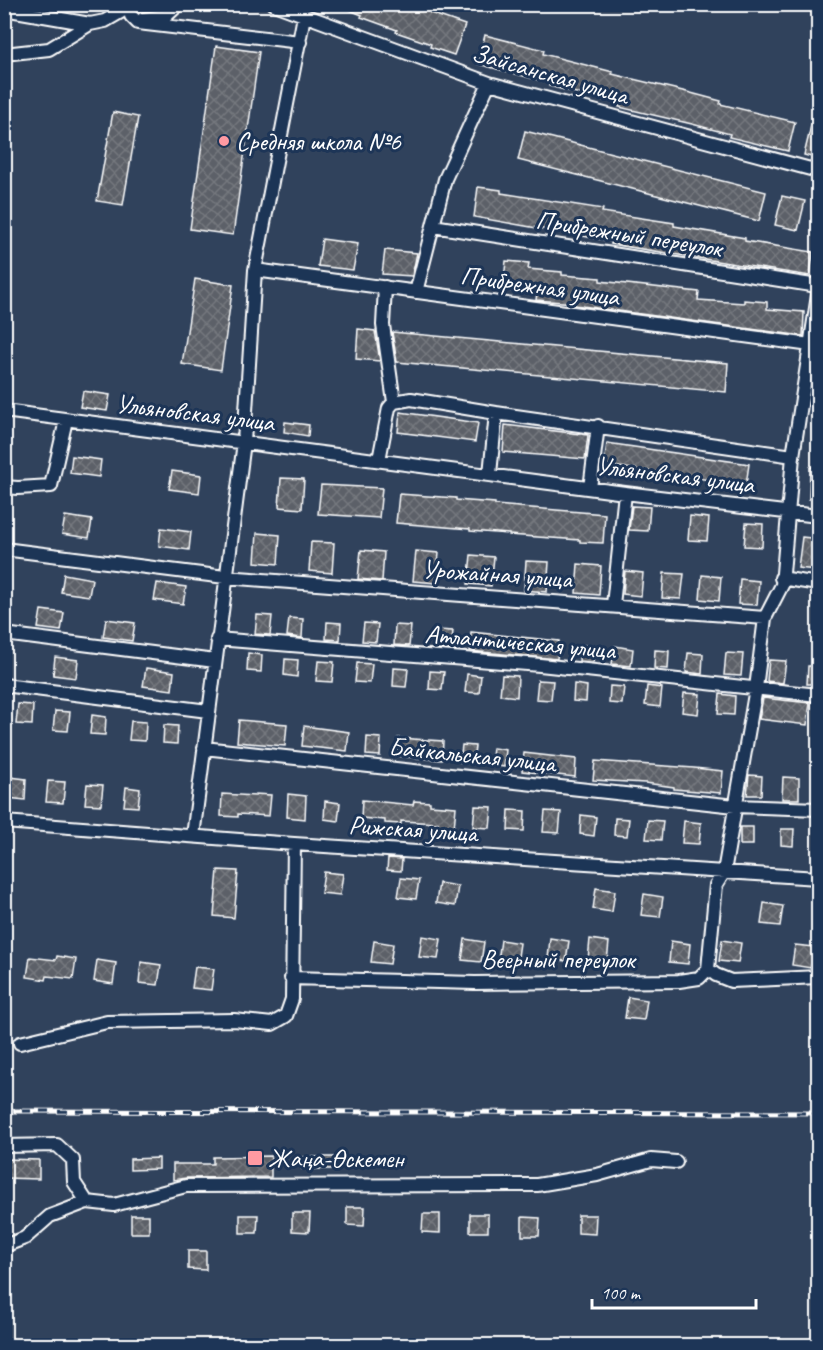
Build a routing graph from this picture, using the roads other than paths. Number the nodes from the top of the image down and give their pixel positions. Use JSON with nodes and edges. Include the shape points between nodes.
{"nodes":[{"id":1,"x":179,"y":4,"type":"edge"},
{"id":2,"x":274,"y":4,"type":"edge"},
{"id":3,"x":4,"y":9,"type":"edge"},
{"id":4,"x":127,"y":10,"type":"edge"},
{"id":5,"x":304,"y":16,"type":"junction"},
{"id":6,"x":90,"y":24,"type":"junction"},
{"id":7,"x":300,"y":42,"type":"junction"},
{"id":8,"x":4,"y":54,"type":"edge"},
{"id":9,"x":489,"y":83,"type":"junction"},
{"id":10,"x":819,"y":171,"type":"edge"},
{"id":11,"x":433,"y":226,"type":"junction"},
{"id":12,"x":255,"y":270,"type":"junction"},
{"id":13,"x":819,"y":286,"type":"edge"},
{"id":14,"x":386,"y":288,"type":"junction"},
{"id":15,"x":416,"y":292,"type":"junction"},
{"id":16,"x":819,"y":295,"type":"edge"},
{"id":17,"x":815,"y":346,"type":"edge"},
{"id":18,"x":394,"y":402,"type":"junction"},
{"id":19,"x":4,"y":411,"type":"edge"},
{"id":20,"x":496,"y":412,"type":"junction"},
{"id":21,"x":66,"y":420,"type":"junction"},
{"id":22,"x":598,"y":426,"type":"junction"},
{"id":23,"x":244,"y":442,"type":"junction"},
{"id":24,"x":793,"y":456,"type":"junction"},
{"id":25,"x":379,"y":460,"type":"junction"},
{"id":26,"x":490,"y":474,"type":"junction"},
{"id":27,"x":4,"y":487,"type":"edge"},
{"id":28,"x":590,"y":488,"type":"junction"},
{"id":29,"x":625,"y":493,"type":"junction"},
{"id":30,"x":788,"y":512,"type":"junction"},
{"id":31,"x":819,"y":516,"type":"edge"},
{"id":32,"x":4,"y":549,"type":"edge"},
{"id":33,"x":225,"y":578,"type":"junction"},
{"id":34,"x":781,"y":578,"type":"junction"},
{"id":35,"x":819,"y":584,"type":"edge"},
{"id":36,"x":613,"y":605,"type":"junction"},
{"id":37,"x":765,"y":618,"type":"junction"},
{"id":38,"x":4,"y":634,"type":"edge"},
{"id":39,"x":217,"y":639,"type":"junction"},
{"id":40,"x":215,"y":661,"type":"junction"},
{"id":41,"x":4,"y":685,"type":"edge"},
{"id":42,"x":756,"y":688,"type":"junction"},
{"id":43,"x":819,"y":695,"type":"edge"},
{"id":44,"x":208,"y":711,"type":"junction"},
{"id":45,"x":204,"y":748,"type":"junction"},
{"id":46,"x":735,"y":806,"type":"junction"},
{"id":47,"x":819,"y":809,"type":"edge"},
{"id":48,"x":4,"y":822,"type":"edge"},
{"id":49,"x":193,"y":836,"type":"junction"},
{"id":50,"x":294,"y":844,"type":"junction"},
{"id":51,"x":724,"y":872,"type":"junction"},
{"id":52,"x":819,"y":878,"type":"edge"},
{"id":53,"x":708,"y":969,"type":"junction"},
{"id":54,"x":819,"y":977,"type":"edge"},
{"id":55,"x":291,"y":978,"type":"junction"},
{"id":56,"x":20,"y":1043,"type":"dead end"},
{"id":57,"x":4,"y":1146,"type":"edge"},
{"id":58,"x":676,"y":1162,"type":"dead end"},
{"id":59,"x":87,"y":1202,"type":"junction"},
{"id":60,"x":4,"y":1246,"type":"edge"}],
"edges":[{"from":1,"to":4,"type":"street","via":[[166,16],[139,19]]},
{"from":2,"to":5,"type":"street","name":"Зайсанская улица"},
{"from":3,"to":6,"type":"street"},
{"from":4,"to":6,"type":"street"},
{"from":4,"to":7,"type":"street","via":[[138,23]]},
{"from":5,"to":7,"type":"street"},
{"from":5,"to":9,"type":"street","name":"Зайсанская улица"},
{"from":6,"to":8,"type":"street","via":[[49,49]]},
{"from":7,"to":12,"type":"street"},
{"from":9,"to":10,"type":"street","name":"Зайсанская улица"},
{"from":9,"to":11,"type":"street","via":[[445,179]]},
{"from":11,"to":13,"type":"street","name":"Прибрежный переулок"},
{"from":11,"to":15,"type":"street"},
{"from":12,"to":14,"type":"street","name":"Прибрежная улица"},
{"from":12,"to":23,"type":"street"},
{"from":14,"to":15,"type":"street","name":"Прибрежная улица"},
{"from":14,"to":18,"type":"street","via":[[383,325]]},
{"from":15,"to":17,"type":"street","name":"Прибрежная улица"},
{"from":16,"to":17,"type":"street"},
{"from":17,"to":24,"type":"street"},
{"from":18,"to":20,"type":"street","name":"Ульяновская улица","via":[[411,399]]},
{"from":18,"to":25,"type":"street","via":[[389,408]]},
{"from":19,"to":21,"type":"street","name":"Ульяновская улица"},
{"from":20,"to":22,"type":"street","name":"Ульяновская улица"},
{"from":20,"to":26,"type":"street"},
{"from":21,"to":23,"type":"street","name":"Ульяновская улица"},
{"from":21,"to":27,"type":"street","via":[[51,486]]},
{"from":22,"to":24,"type":"street","name":"Ульяновская улица"},
{"from":22,"to":28,"type":"street"},
{"from":23,"to":25,"type":"street","name":"Ульяновская улица"},
{"from":23,"to":33,"type":"street"},
{"from":24,"to":30,"type":"street"},
{"from":25,"to":26,"type":"street","name":"Ульяновская улица"},
{"from":26,"to":28,"type":"street","name":"Ульяновская улица"},
{"from":28,"to":29,"type":"street","name":"Ульяновская улица"},
{"from":29,"to":30,"type":"street","name":"Ульяновская улица"},
{"from":29,"to":36,"type":"street"},
{"from":30,"to":31,"type":"street","name":"Ульяновская улица"},
{"from":30,"to":34,"type":"street"},
{"from":32,"to":33,"type":"street"},
{"from":33,"to":36,"type":"street","name":"Урожайная улица"},
{"from":33,"to":39,"type":"street"},
{"from":34,"to":35,"type":"street"},
{"from":34,"to":37,"type":"street","via":[[782,585]]},
{"from":36,"to":37,"type":"street","name":"Урожайная улица"},
{"from":37,"to":42,"type":"street"},
{"from":38,"to":40,"type":"street"},
{"from":39,"to":40,"type":"street"},
{"from":39,"to":42,"type":"street","name":"Атлантическая улица","via":[[540,665]]},
{"from":40,"to":44,"type":"street"},
{"from":41,"to":44,"type":"street"},
{"from":42,"to":43,"type":"street","name":"Атлантическая улица"},
{"from":42,"to":46,"type":"street"},
{"from":44,"to":45,"type":"street"},
{"from":45,"to":46,"type":"street","name":"Байкальская улица"},
{"from":45,"to":49,"type":"street"},
{"from":46,"to":47,"type":"street","name":"Байкальская улица"},
{"from":46,"to":51,"type":"street"},
{"from":48,"to":49,"type":"street","name":"Рижская улица"},
{"from":49,"to":50,"type":"street","name":"Рижская улица"},
{"from":50,"to":51,"type":"street","name":"Рижская улица"},
{"from":50,"to":55,"type":"street"},
{"from":51,"to":52,"type":"street","name":"Рижская улица"},
{"from":51,"to":53,"type":"street","via":[[716,885]]},
{"from":53,"to":54,"type":"street","via":[[731,981]]},
{"from":53,"to":55,"type":"street","name":"Веерный переулок","via":[[699,978],[679,981],[476,983]]},
{"from":55,"to":56,"type":"street","via":[[292,999],[286,1016],[272,1024],[234,1020],[107,1022]]},
{"from":57,"to":59,"type":"street","via":[[57,1145],[73,1160],[74,1182]]},
{"from":58,"to":59,"type":"street","via":[[651,1160],[597,1175],[537,1185],[186,1186],[114,1205]]},
{"from":59,"to":60,"type":"street","via":[[50,1216],[25,1238]]}]}
